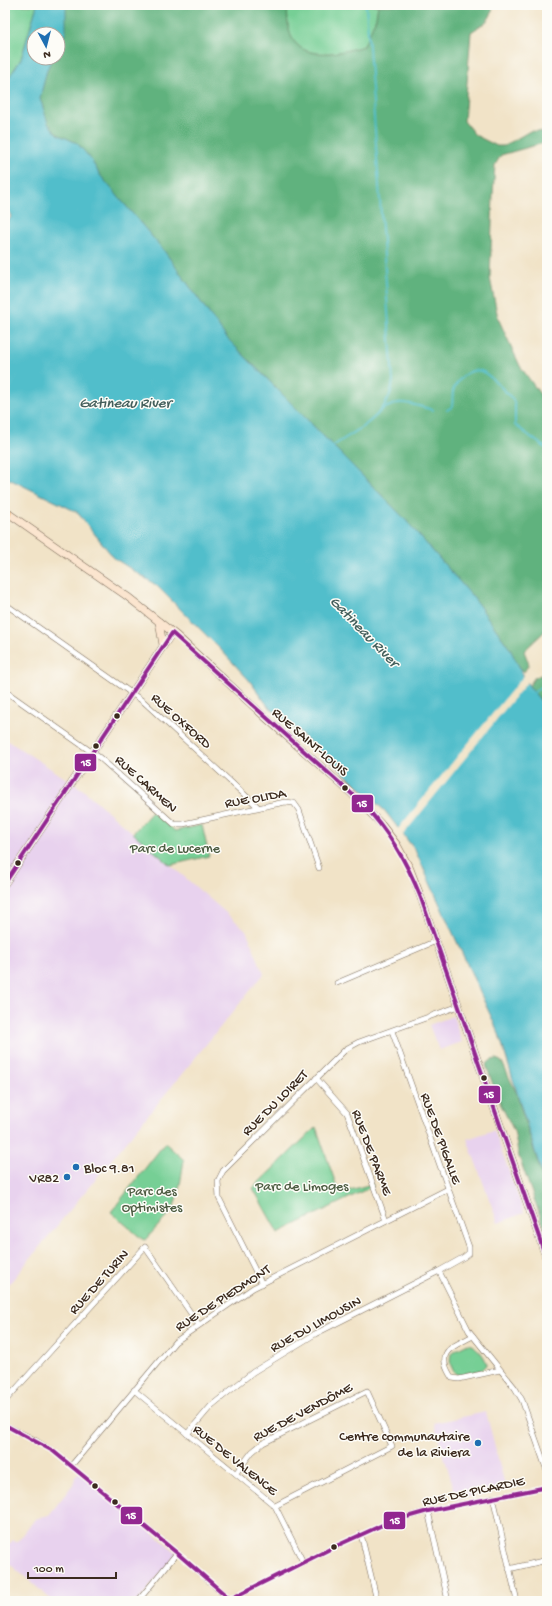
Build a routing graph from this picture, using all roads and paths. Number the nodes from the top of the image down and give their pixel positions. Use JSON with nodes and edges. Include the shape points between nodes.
{"nodes":[{"id":1,"x":6,"y":514,"type":"edge"},
{"id":2,"x":5,"y":604,"type":"edge"},
{"id":3,"x":159,"y":622,"type":"junction"},
{"id":4,"x":172,"y":633,"type":"junction"},
{"id":5,"x":163,"y":645,"type":"junction"},
{"id":6,"x":5,"y":691,"type":"edge"},
{"id":7,"x":132,"y":693,"type":"junction"},
{"id":8,"x":92,"y":752,"type":"junction"},
{"id":9,"x":258,"y":807,"type":"junction"},
{"id":10,"x":174,"y":824,"type":"joint"},
{"id":11,"x":319,"y":868,"type":"dead end"},
{"id":12,"x":5,"y":883,"type":"edge"},
{"id":13,"x":436,"y":941,"type":"junction"},
{"id":14,"x":337,"y":983,"type":"dead end"},
{"id":15,"x":459,"y":1006,"type":"junction"},
{"id":16,"x":392,"y":1031,"type":"junction"},
{"id":17,"x":316,"y":1078,"type":"junction"},
{"id":18,"x":448,"y":1189,"type":"junction"},
{"id":19,"x":386,"y":1220,"type":"junction"},
{"id":20,"x":469,"y":1253,"type":"joint"},
{"id":21,"x":547,"y":1260,"type":"edge"},
{"id":22,"x":439,"y":1271,"type":"junction"},
{"id":23,"x":262,"y":1284,"type":"junction"},
{"id":24,"x":199,"y":1324,"type":"junction"},
{"id":25,"x":473,"y":1336,"type":"junction"},
{"id":26,"x":500,"y":1370,"type":"junction"},
{"id":27,"x":134,"y":1390,"type":"junction"},
{"id":28,"x":5,"y":1401,"type":"edge"},
{"id":29,"x":6,"y":1424,"type":"edge"},
{"id":30,"x":187,"y":1434,"type":"junction"},
{"id":31,"x":71,"y":1466,"type":"junction"},
{"id":32,"x":547,"y":1471,"type":"edge"},
{"id":33,"x":236,"y":1473,"type":"junction"},
{"id":34,"x":547,"y":1487,"type":"edge"},
{"id":35,"x":493,"y":1497,"type":"junction"},
{"id":36,"x":275,"y":1506,"type":"junction"},
{"id":37,"x":428,"y":1511,"type":"junction"},
{"id":38,"x":361,"y":1534,"type":"junction"},
{"id":39,"x":177,"y":1553,"type":"junction"},
{"id":40,"x":547,"y":1560,"type":"edge"},
{"id":41,"x":303,"y":1562,"type":"junction"},
{"id":42,"x":509,"y":1569,"type":"junction"},
{"id":43,"x":230,"y":1600,"type":"edge"},
{"id":44,"x":138,"y":1601,"type":"edge"},
{"id":45,"x":377,"y":1601,"type":"edge"},
{"id":46,"x":448,"y":1601,"type":"edge"},
{"id":47,"x":517,"y":1601,"type":"edge"}],
"edges":[{"from":1,"to":3,"type":"main road","name":"RUE SAINT-LOUIS","via":[[112,585]]},
{"from":2,"to":7,"type":"street","name":"RUE OXFORD"},
{"from":3,"to":4,"type":"main road","name":"RUE SAINT-LOUIS"},
{"from":3,"to":5,"type":"main road"},
{"from":4,"to":5,"type":"main road"},
{"from":4,"to":13,"type":"main road","name":"RUE SAINT-LOUIS","via":[[381,824],[406,862]]},
{"from":5,"to":7,"type":"main road"},
{"from":6,"to":8,"type":"street","name":"RUE CARMEN"},
{"from":7,"to":8,"type":"main road"},
{"from":7,"to":9,"type":"street","name":"RUE OXFORD","via":[[154,709]]},
{"from":8,"to":10,"type":"street","name":"RUE CARMEN"},
{"from":8,"to":12,"type":"main road"},
{"from":9,"to":10,"type":"street","name":"RUE OLIDA"},
{"from":9,"to":11,"type":"street","name":"RUE OLIDA","via":[[289,801],[297,805]]},
{"from":13,"to":14,"type":"street"},
{"from":13,"to":15,"type":"main road","name":"RUE SAINT-LOUIS"},
{"from":15,"to":16,"type":"street","name":"RUE DU LOIRET"},
{"from":15,"to":21,"type":"main road","name":"RUE SAINT-LOUIS"},
{"from":16,"to":17,"type":"street","name":"RUE DU LOIRET","via":[[346,1049]]},
{"from":16,"to":18,"type":"street","name":"RUE DE PIGALLE"},
{"from":17,"to":19,"type":"street","name":"RUE DE PARME","via":[[347,1113]]},
{"from":17,"to":23,"type":"street","name":"RUE DU LOIRET","via":[[226,1166],[218,1181],[222,1205]]},
{"from":18,"to":19,"type":"street","name":"RUE DE PIEDMONT"},
{"from":18,"to":20,"type":"street","name":"RUE DE PIGALLE","via":[[470,1247]]},
{"from":19,"to":23,"type":"street","name":"RUE DE PIEDMONT"},
{"from":20,"to":22,"type":"street","name":"RUE DU LIMOUSIN"},
{"from":22,"to":25,"type":"street"},
{"from":22,"to":30,"type":"street","name":"RUE DU LIMOUSIN","via":[[322,1330],[253,1372],[211,1406]]},
{"from":23,"to":24,"type":"street","name":"RUE DE PIEDMONT"},
{"from":24,"to":27,"type":"street","name":"RUE DE PIEDMONT","via":[[171,1345]]},
{"from":24,"to":28,"type":"street","name":"RUE DE TURIN","via":[[145,1247]]},
{"from":25,"to":26,"type":"street"},
{"from":25,"to":26,"type":"street","via":[[446,1353],[445,1360],[452,1378],[459,1379]]},
{"from":26,"to":32,"type":"street","via":[[522,1400]]},
{"from":27,"to":30,"type":"street","name":"RUE DE VALENCE"},
{"from":27,"to":31,"type":"street","name":"RUE DE PIEDMONT"},
{"from":29,"to":31,"type":"street","via":[[43,1444]]},
{"from":30,"to":33,"type":"street","name":"RUE DE VALENCE"},
{"from":31,"to":39,"type":"street"},
{"from":33,"to":36,"type":"street","name":"RUE DE VALENCE"},
{"from":33,"to":36,"type":"street","name":"RUE DE VENDÔME","via":[[252,1452],[263,1443],[367,1391],[392,1446]]},
{"from":34,"to":35,"type":"street","name":"RUE DE PICARDIE"},
{"from":35,"to":37,"type":"street","name":"RUE DE PICARDIE"},
{"from":35,"to":42,"type":"street"},
{"from":36,"to":41,"type":"street","name":"RUE DE VALENCE"},
{"from":37,"to":38,"type":"street","name":"RUE DE PICARDIE","via":[[389,1522]]},
{"from":37,"to":46,"type":"street"},
{"from":38,"to":41,"type":"street","name":"RUE DE PICARDIE"},
{"from":38,"to":45,"type":"street"},
{"from":39,"to":43,"type":"street"},
{"from":39,"to":44,"type":"street"},
{"from":40,"to":42,"type":"street"},
{"from":41,"to":43,"type":"street","name":"RUE DE PICARDIE"},
{"from":42,"to":47,"type":"street"}]}
